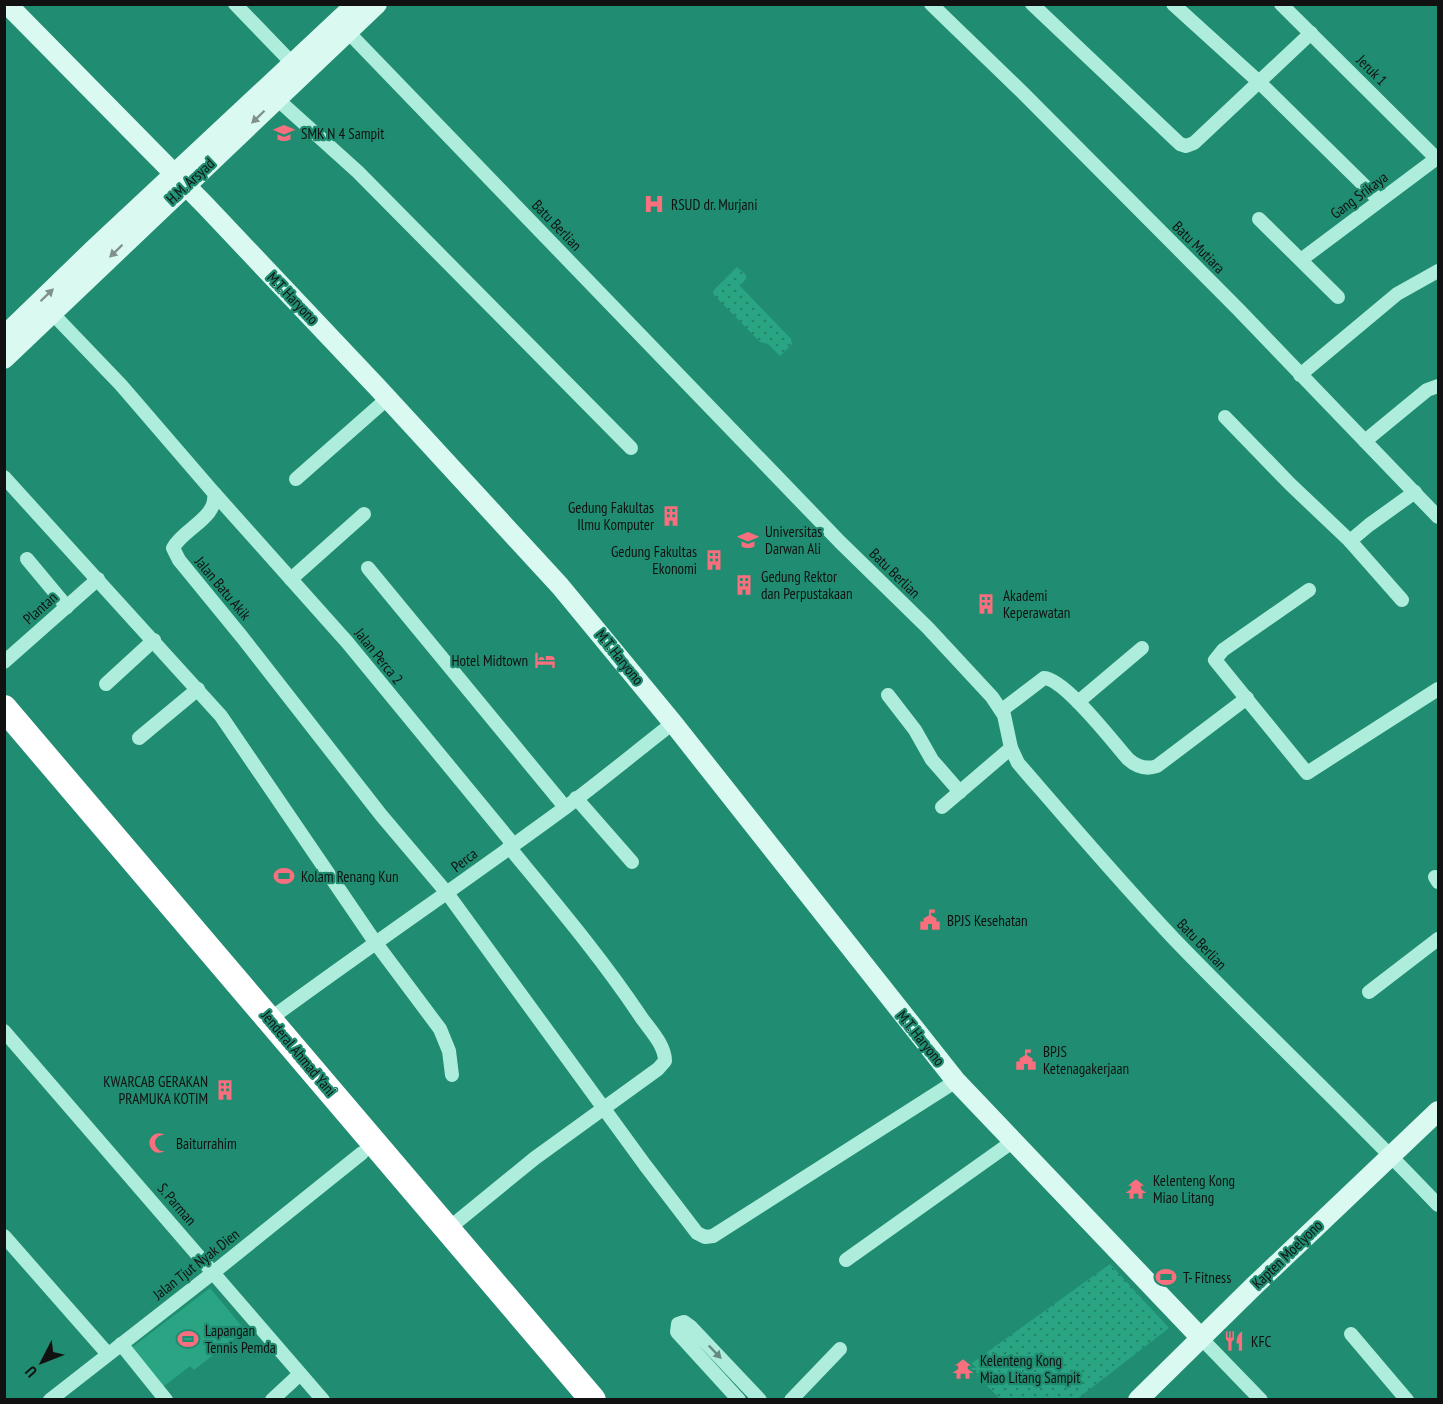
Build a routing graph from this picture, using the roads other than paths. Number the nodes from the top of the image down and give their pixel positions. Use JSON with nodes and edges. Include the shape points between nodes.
{"nodes":[{"id":1,"x":7,"y":4,"type":"edge"},
{"id":2,"x":235,"y":4,"type":"edge"},
{"id":3,"x":356,"y":4,"type":"edge"},
{"id":4,"x":377,"y":4,"type":"edge"},
{"id":5,"x":931,"y":4,"type":"edge"},
{"id":6,"x":1032,"y":4,"type":"edge"},
{"id":7,"x":1173,"y":4,"type":"edge"},
{"id":8,"x":1281,"y":4,"type":"edge"},
{"id":9,"x":348,"y":32,"type":"junction"},
{"id":10,"x":1311,"y":33,"type":"junction"},
{"id":11,"x":293,"y":64,"type":"junction"},
{"id":12,"x":1259,"y":82,"type":"junction"},
{"id":13,"x":277,"y":99,"type":"junction"},
{"id":14,"x":1438,"y":159,"type":"edge"},
{"id":15,"x":180,"y":180,"type":"junction"},
{"id":16,"x":1379,"y":200,"type":"junction"},
{"id":17,"x":1259,"y":219,"type":"dead end"},
{"id":18,"x":1302,"y":259,"type":"junction"},
{"id":19,"x":1438,"y":271,"type":"edge"},
{"id":20,"x":1338,"y":297,"type":"dead end"},
{"id":21,"x":52,"y":313,"type":"junction"},
{"id":22,"x":18,"y":331,"type":"edge"},
{"id":23,"x":4,"y":359,"type":"edge"},
{"id":24,"x":1300,"y":375,"type":"junction"},
{"id":25,"x":1438,"y":386,"type":"edge"},
{"id":26,"x":388,"y":398,"type":"junction"},
{"id":27,"x":1225,"y":417,"type":"dead end"},
{"id":28,"x":1365,"y":441,"type":"junction"},
{"id":29,"x":631,"y":448,"type":"dead end"},
{"id":30,"x":4,"y":477,"type":"edge"},
{"id":31,"x":296,"y":479,"type":"dead end"},
{"id":32,"x":1414,"y":492,"type":"junction"},
{"id":33,"x":214,"y":493,"type":"junction"},
{"id":34,"x":364,"y":514,"type":"dead end"},
{"id":35,"x":1438,"y":517,"type":"edge"},
{"id":36,"x":1350,"y":541,"type":"junction"},
{"id":37,"x":27,"y":559,"type":"dead end"},
{"id":38,"x":368,"y":568,"type":"dead end"},
{"id":39,"x":98,"y":579,"type":"junction"},
{"id":40,"x":291,"y":579,"type":"junction"},
{"id":41,"x":1309,"y":590,"type":"dead end"},
{"id":42,"x":1402,"y":600,"type":"dead end"},
{"id":43,"x":67,"y":607,"type":"junction"},
{"id":44,"x":154,"y":640,"type":"junction"},
{"id":45,"x":1142,"y":648,"type":"dead end"},
{"id":46,"x":4,"y":662,"type":"edge"},
{"id":47,"x":106,"y":684,"type":"dead end"},
{"id":48,"x":198,"y":689,"type":"junction"},
{"id":49,"x":1438,"y":689,"type":"edge"},
{"id":50,"x":888,"y":695,"type":"dead end"},
{"id":51,"x":1247,"y":698,"type":"junction"},
{"id":52,"x":1078,"y":702,"type":"junction"},
{"id":53,"x":4,"y":708,"type":"edge"},
{"id":54,"x":1002,"y":710,"type":"junction"},
{"id":55,"x":673,"y":723,"type":"junction"},
{"id":56,"x":4,"y":732,"type":"edge"},
{"id":57,"x":139,"y":738,"type":"dead end"},
{"id":58,"x":1011,"y":747,"type":"junction"},
{"id":59,"x":960,"y":792,"type":"junction"},
{"id":60,"x":571,"y":803,"type":"junction"},
{"id":61,"x":942,"y":807,"type":"dead end"},
{"id":62,"x":511,"y":846,"type":"junction"},
{"id":63,"x":632,"y":862,"type":"dead end"},
{"id":64,"x":447,"y":893,"type":"junction"},
{"id":65,"x":170,"y":914,"type":"junction"},
{"id":66,"x":1438,"y":939,"type":"edge"},
{"id":67,"x":375,"y":942,"type":"junction"},
{"id":68,"x":1369,"y":993,"type":"dead end"},
{"id":69,"x":270,"y":1019,"type":"junction"},
{"id":70,"x":4,"y":1031,"type":"edge"},
{"id":71,"x":452,"y":1075,"type":"dead end"},
{"id":72,"x":956,"y":1082,"type":"junction"},
{"id":73,"x":604,"y":1108,"type":"junction"},
{"id":74,"x":1438,"y":1111,"type":"edge"},
{"id":75,"x":1012,"y":1142,"type":"junction"},
{"id":76,"x":362,"y":1153,"type":"junction"},
{"id":77,"x":1391,"y":1155,"type":"junction"},
{"id":78,"x":1438,"y":1205,"type":"edge"},
{"id":79,"x":448,"y":1228,"type":"junction"},
{"id":80,"x":4,"y":1236,"type":"edge"},
{"id":81,"x":846,"y":1260,"type":"dead end"},
{"id":82,"x":214,"y":1272,"type":"junction"},
{"id":83,"x":1351,"y":1334,"type":"dead end"},
{"id":84,"x":1200,"y":1337,"type":"junction"},
{"id":85,"x":121,"y":1344,"type":"junction"},
{"id":86,"x":840,"y":1349,"type":"dead end"},
{"id":87,"x":107,"y":1353,"type":"junction"},
{"id":88,"x":300,"y":1374,"type":"junction"},
{"id":89,"x":50,"y":1400,"type":"edge"},
{"id":90,"x":166,"y":1400,"type":"edge"},
{"id":91,"x":272,"y":1400,"type":"edge"},
{"id":92,"x":323,"y":1400,"type":"edge"},
{"id":93,"x":571,"y":1400,"type":"edge"},
{"id":94,"x":593,"y":1400,"type":"edge"},
{"id":95,"x":739,"y":1400,"type":"edge"},
{"id":96,"x":760,"y":1400,"type":"edge"},
{"id":97,"x":791,"y":1400,"type":"edge"},
{"id":98,"x":1138,"y":1400,"type":"edge"},
{"id":99,"x":1261,"y":1400,"type":"edge"},
{"id":100,"x":1407,"y":1400,"type":"edge"}],
"edges":[{"from":1,"to":15,"type":"street","name":"M.T. Haryono"},
{"from":2,"to":11,"type":"street"},
{"from":3,"to":11,"type":"street","name":"H.M. Arsyad"},
{"from":4,"to":9,"type":"street","name":"H.M. Arsyad"},
{"from":5,"to":24,"type":"street","name":"Batu Mutiara"},
{"from":6,"to":12,"type":"street","via":[[1180,144],[1194,143]]},
{"from":7,"to":12,"type":"street"},
{"from":8,"to":10,"type":"street","name":"Jeruk 1"},
{"from":9,"to":13,"type":"street","name":"H.M. Arsyad"},
{"from":9,"to":54,"type":"street","name":"Batu Berlian","via":[[840,542],[928,628]]},
{"from":10,"to":12,"type":"street"},
{"from":10,"to":14,"type":"street","name":"Jeruk 1"},
{"from":11,"to":15,"type":"street","name":"H.M. Arsyad"},
{"from":12,"to":16,"type":"street"},
{"from":13,"to":15,"type":"street","name":"H.M. Arsyad","one_way":true},
{"from":13,"to":29,"type":"street","via":[[366,180]]},
{"from":14,"to":16,"type":"street","name":"Gang Srikaya"},
{"from":15,"to":21,"type":"street","name":"H.M. Arsyad","one_way":true},
{"from":22,"to":15,"type":"street","name":"H.M. Arsyad","one_way":true},
{"from":15,"to":26,"type":"street","name":"M.T. Haryono"},
{"from":16,"to":18,"type":"street","name":"Gang Srikaya"},
{"from":17,"to":18,"type":"street"},
{"from":18,"to":20,"type":"street"},
{"from":19,"to":24,"type":"street","via":[[1397,294]]},
{"from":21,"to":22,"type":"street","name":"H.M. Arsyad"},
{"from":21,"to":33,"type":"street","via":[[121,385]]},
{"from":22,"to":23,"type":"street","name":"H.M. Arsyad"},
{"from":24,"to":28,"type":"street","name":"Batu Mutiara"},
{"from":25,"to":28,"type":"street","via":[[1427,390]]},
{"from":26,"to":31,"type":"street"},
{"from":26,"to":55,"type":"street","name":"M.T. Haryono","via":[[567,593]]},
{"from":27,"to":36,"type":"street"},
{"from":28,"to":32,"type":"street","name":"Batu Mutiara"},
{"from":30,"to":39,"type":"street"},
{"from":32,"to":35,"type":"street","name":"Batu Mutiara"},
{"from":32,"to":36,"type":"street"},
{"from":33,"to":40,"type":"street","name":"Jalan Perca 2"},
{"from":33,"to":64,"type":"street","name":"Jalan Batu Akik","via":[[212,510],[176,543],[174,552]]},
{"from":34,"to":40,"type":"street"},
{"from":36,"to":42,"type":"street"},
{"from":37,"to":43,"type":"street"},
{"from":38,"to":60,"type":"street"},
{"from":39,"to":43,"type":"street","name":"Plantan"},
{"from":39,"to":44,"type":"street"},
{"from":40,"to":62,"type":"street","name":"Jalan Perca 2","via":[[347,642]]},
{"from":41,"to":51,"type":"street","via":[[1217,656],[1218,666]]},
{"from":43,"to":46,"type":"street","name":"Plantan"},
{"from":44,"to":47,"type":"street"},
{"from":44,"to":48,"type":"street"},
{"from":45,"to":52,"type":"street"},
{"from":48,"to":57,"type":"street"},
{"from":48,"to":67,"type":"street","via":[[221,716]]},
{"from":49,"to":51,"type":"street","via":[[1308,773]]},
{"from":50,"to":59,"type":"street","via":[[932,760]]},
{"from":51,"to":52,"type":"street","via":[[1149,769],[1128,759]]},
{"from":52,"to":54,"type":"street","via":[[1055,681],[1044,678]]},
{"from":53,"to":65,"type":"highway","name":"Jenderal Ahmad Yani"},
{"from":54,"to":58,"type":"street","name":"Batu Berlian"},
{"from":55,"to":60,"type":"street","name":"Perca"},
{"from":55,"to":72,"type":"street","name":"M.T. Haryono"},
{"from":56,"to":65,"type":"highway","name":"Jenderal Ahmad Yani"},
{"from":58,"to":59,"type":"street"},
{"from":58,"to":77,"type":"street","name":"Batu Berlian","via":[[1018,763],[1168,932]]},
{"from":59,"to":61,"type":"street"},
{"from":60,"to":62,"type":"street","name":"Perca"},
{"from":60,"to":63,"type":"street"},
{"from":62,"to":64,"type":"street","name":"Perca"},
{"from":62,"to":73,"type":"street","name":"Jalan Perca 2","via":[[599,957],[665,1054],[658,1069]]},
{"from":64,"to":67,"type":"street","name":"Perca"},
{"from":64,"to":73,"type":"street"},
{"from":65,"to":69,"type":"highway","name":"Jenderal Ahmad Yani"},
{"from":65,"to":76,"type":"highway","name":"Jenderal Ahmad Yani"},
{"from":66,"to":68,"type":"street"},
{"from":67,"to":69,"type":"street","name":"Perca"},
{"from":67,"to":71,"type":"street","via":[[440,1029],[449,1051]]},
{"from":69,"to":79,"type":"highway","name":"Jenderal Ahmad Yani"},
{"from":70,"to":82,"type":"street","name":"S. Parman"},
{"from":72,"to":73,"type":"street","via":[[713,1236],[697,1233],[689,1225]]},
{"from":72,"to":75,"type":"street","name":"M.T. Haryono"},
{"from":73,"to":79,"type":"street"},
{"from":74,"to":77,"type":"street","name":"Kapten Moelyono"},
{"from":75,"to":81,"type":"street"},
{"from":75,"to":84,"type":"street","name":"M.T. Haryono"},
{"from":76,"to":82,"type":"street","name":"Jalan Tjut Nyak Dien"},
{"from":76,"to":93,"type":"highway","name":"Jenderal Ahmad Yani"},
{"from":77,"to":78,"type":"street","name":"Batu Berlian"},
{"from":77,"to":84,"type":"street","name":"Kapten Moelyono"},
{"from":79,"to":94,"type":"highway","name":"Jenderal Ahmad Yani"},
{"from":80,"to":87,"type":"street"},
{"from":82,"to":85,"type":"street","name":"Jalan Tjut Nyak Dien"},
{"from":82,"to":88,"type":"street","name":"S. Parman"},
{"from":83,"to":100,"type":"street"},
{"from":84,"to":98,"type":"street","name":"Kapten Moelyono"},
{"from":84,"to":99,"type":"street"},
{"from":85,"to":87,"type":"street","name":"Jalan Tjut Nyak Dien"},
{"from":85,"to":90,"type":"street"},
{"from":86,"to":97,"type":"street"},
{"from":87,"to":89,"type":"street","name":"Jalan Tjut Nyak Dien"},
{"from":88,"to":91,"type":"street"},
{"from":88,"to":92,"type":"street","name":"S. Parman"},
{"from":95,"to":96,"type":"street","one_way":true,"via":[[676,1332],[678,1324],[684,1322],[691,1327]]}]}
